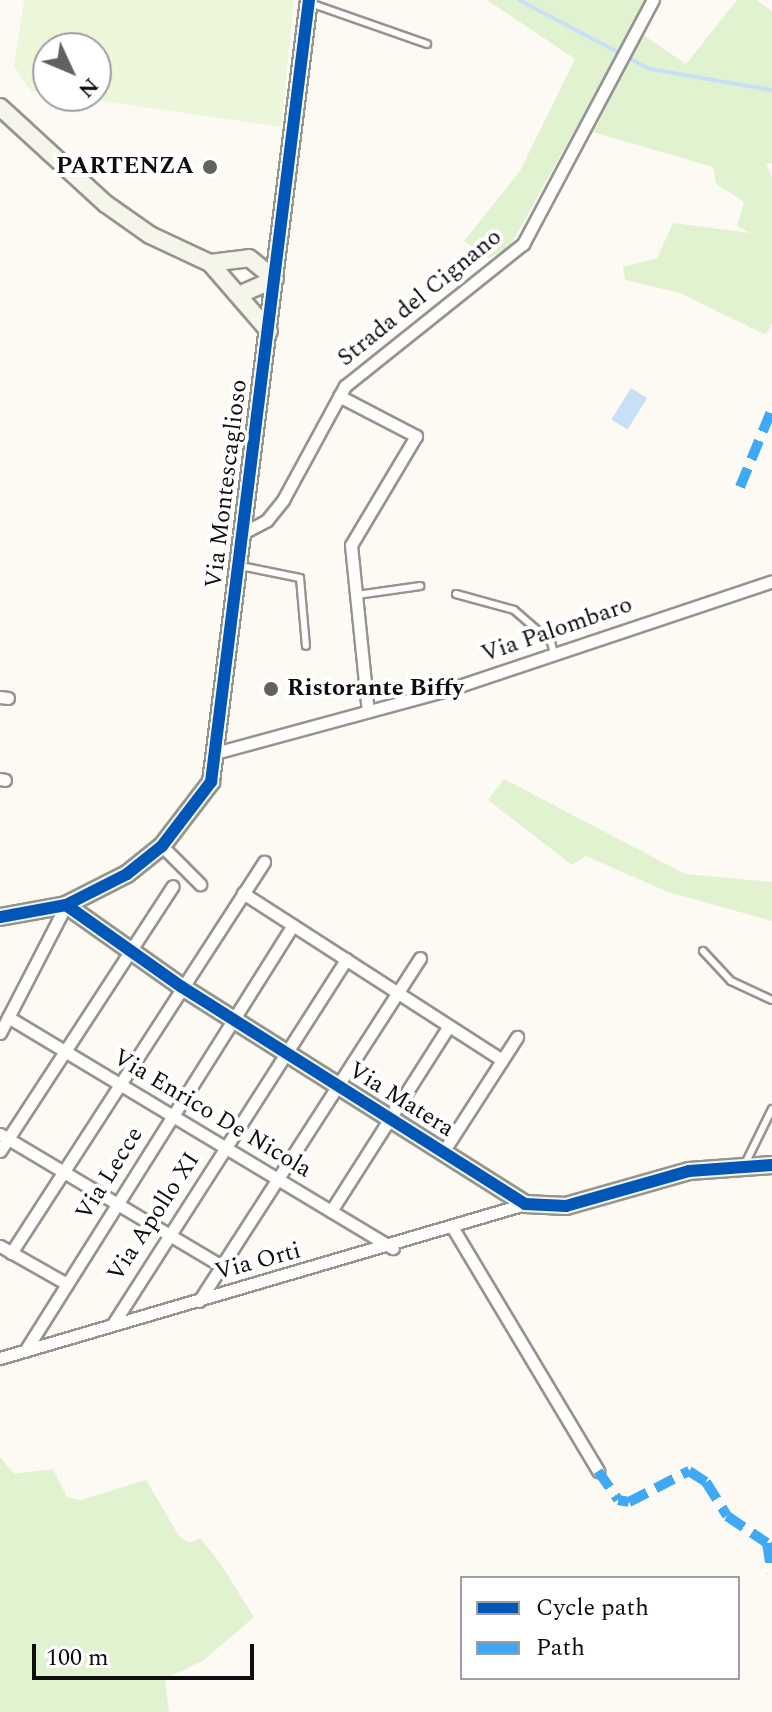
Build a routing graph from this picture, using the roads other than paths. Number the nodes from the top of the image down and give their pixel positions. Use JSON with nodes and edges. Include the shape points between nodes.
{"nodes":[{"id":1,"x":653,"y":0,"type":"edge"},
{"id":2,"x":309,"y":2,"type":"edge"},
{"id":3,"x":427,"y":44,"type":"dead end"},
{"id":4,"x":0,"y":107,"type":"edge"},
{"id":5,"x":279,"y":244,"type":"junction"},
{"id":6,"x":247,"y":257,"type":"junction"},
{"id":7,"x":210,"y":263,"type":"junction"},
{"id":8,"x":275,"y":279,"type":"junction"},
{"id":9,"x":241,"y":294,"type":"junction"},
{"id":10,"x":269,"y":331,"type":"junction"},
{"id":11,"x":339,"y":396,"type":"junction"},
{"id":12,"x":243,"y":533,"type":"junction"},
{"id":13,"x":239,"y":566,"type":"junction"},
{"id":14,"x":772,"y":581,"type":"edge"},
{"id":15,"x":420,"y":586,"type":"dead end"},
{"id":16,"x":456,"y":594,"type":"dead end"},
{"id":17,"x":357,"y":595,"type":"junction"},
{"id":18,"x":306,"y":646,"type":"dead end"},
{"id":19,"x":554,"y":654,"type":"junction"},
{"id":20,"x":368,"y":711,"type":"junction"},
{"id":21,"x":215,"y":753,"type":"junction"},
{"id":22,"x":162,"y":846,"type":"junction"},
{"id":23,"x":264,"y":862,"type":"dead end"},
{"id":24,"x":200,"y":884,"type":"dead end"},
{"id":25,"x":173,"y":886,"type":"dead end"},
{"id":26,"x":243,"y":893,"type":"junction"},
{"id":27,"x":66,"y":905,"type":"junction"},
{"id":28,"x":0,"y":917,"type":"edge"},
{"id":29,"x":293,"y":925,"type":"junction"},
{"id":30,"x":703,"y":951,"type":"dead end"},
{"id":31,"x":129,"y":952,"type":"junction"},
{"id":32,"x":420,"y":958,"type":"dead end"},
{"id":33,"x":346,"y":959,"type":"junction"},
{"id":34,"x":182,"y":987,"type":"junction"},
{"id":35,"x":397,"y":992,"type":"junction"},
{"id":36,"x":772,"y":1000,"type":"edge"},
{"id":37,"x":8,"y":1017,"type":"junction"},
{"id":38,"x":232,"y":1020,"type":"junction"},
{"id":39,"x":449,"y":1026,"type":"junction"},
{"id":40,"x":0,"y":1033,"type":"edge"},
{"id":41,"x":517,"y":1037,"type":"dead end"},
{"id":42,"x":65,"y":1051,"type":"junction"},
{"id":43,"x":285,"y":1053,"type":"junction"},
{"id":44,"x":502,"y":1060,"type":"junction"},
{"id":45,"x":120,"y":1084,"type":"junction"},
{"id":46,"x":337,"y":1086,"type":"junction"},
{"id":47,"x":772,"y":1109,"type":"edge"},
{"id":48,"x":172,"y":1116,"type":"junction"},
{"id":49,"x":389,"y":1119,"type":"junction"},
{"id":50,"x":4,"y":1136,"type":"edge"},
{"id":51,"x":225,"y":1147,"type":"junction"},
{"id":52,"x":0,"y":1151,"type":"edge"},
{"id":53,"x":443,"y":1152,"type":"junction"},
{"id":54,"x":746,"y":1162,"type":"junction"},
{"id":55,"x":772,"y":1165,"type":"edge"},
{"id":56,"x":63,"y":1172,"type":"junction"},
{"id":57,"x":278,"y":1178,"type":"junction"},
{"id":58,"x":117,"y":1204,"type":"junction"},
{"id":59,"x":525,"y":1204,"type":"junction"},
{"id":60,"x":331,"y":1211,"type":"junction"},
{"id":61,"x":454,"y":1230,"type":"junction"},
{"id":62,"x":168,"y":1234,"type":"junction"},
{"id":63,"x":393,"y":1248,"type":"junction"},
{"id":64,"x":5,"y":1249,"type":"edge"},
{"id":65,"x":221,"y":1266,"type":"junction"},
{"id":66,"x":67,"y":1284,"type":"junction"},
{"id":67,"x":199,"y":1301,"type":"junction"},
{"id":68,"x":113,"y":1324,"type":"junction"},
{"id":69,"x":25,"y":1351,"type":"junction"},
{"id":70,"x":0,"y":1358,"type":"edge"},
{"id":71,"x":598,"y":1471,"type":"dead end"}],
"edges":[{"from":1,"to":11,"type":"street","name":"Strada del Cignano","via":[[523,244],[377,354]]},
{"from":2,"to":3,"type":"lane"},
{"from":2,"to":5,"type":"street","name":"Via Montescaglioso"},
{"from":4,"to":7,"type":"street","via":[[106,204],[150,235]]},
{"from":5,"to":6,"type":"street"},
{"from":5,"to":8,"type":"street","name":"Via Montescaglioso"},
{"from":6,"to":7,"type":"street"},
{"from":6,"to":8,"type":"street"},
{"from":7,"to":9,"type":"street"},
{"from":8,"to":9,"type":"street"},
{"from":8,"to":10,"type":"street","name":"Via Montescaglioso"},
{"from":9,"to":10,"type":"street"},
{"from":10,"to":12,"type":"street","name":"Via Montescaglioso"},
{"from":11,"to":12,"type":"street","name":"Strada del Cignano","via":[[283,500],[267,520]]},
{"from":11,"to":17,"type":"street","via":[[416,436],[351,545]]},
{"from":12,"to":13,"type":"street","name":"Via Montescaglioso"},
{"from":13,"to":18,"type":"lane","via":[[300,578]]},
{"from":13,"to":21,"type":"street","name":"Via Montescaglioso"},
{"from":14,"to":19,"type":"street","name":"Via Palombaro"},
{"from":15,"to":17,"type":"lane"},
{"from":16,"to":19,"type":"lane","via":[[514,610],[551,642]]},
{"from":17,"to":20,"type":"street"},
{"from":19,"to":20,"type":"street","name":"Via Palombaro"},
{"from":20,"to":21,"type":"street","name":"Via Palombaro"},
{"from":21,"to":22,"type":"street","name":"Via Montescaglioso","via":[[211,782]]},
{"from":22,"to":24,"type":"street"},
{"from":22,"to":27,"type":"street","name":"Via Montescaglioso"},
{"from":23,"to":26,"type":"street"},
{"from":25,"to":31,"type":"street"},
{"from":26,"to":29,"type":"street"},
{"from":26,"to":34,"type":"street"},
{"from":27,"to":28,"type":"street"},
{"from":27,"to":31,"type":"street","name":"Via Matera"},
{"from":27,"to":37,"type":"street"},
{"from":29,"to":33,"type":"street"},
{"from":29,"to":38,"type":"street","name":"Via Lecce"},
{"from":30,"to":36,"type":"lane","via":[[731,981]]},
{"from":31,"to":34,"type":"street","name":"Via Matera"},
{"from":31,"to":42,"type":"street"},
{"from":32,"to":35,"type":"street"},
{"from":33,"to":35,"type":"street"},
{"from":33,"to":43,"type":"street","name":"Via Apollo XI"},
{"from":34,"to":38,"type":"street","name":"Via Matera"},
{"from":34,"to":45,"type":"street"},
{"from":35,"to":39,"type":"street"},
{"from":35,"to":46,"type":"street"},
{"from":37,"to":40,"type":"street"},
{"from":37,"to":42,"type":"street","name":"Via Enrico De Nicola"},
{"from":38,"to":43,"type":"street","name":"Via Matera"},
{"from":38,"to":48,"type":"street","name":"Via Lecce"},
{"from":39,"to":44,"type":"street"},
{"from":39,"to":49,"type":"street"},
{"from":41,"to":44,"type":"street"},
{"from":42,"to":45,"type":"street","name":"Via Enrico De Nicola"},
{"from":42,"to":50,"type":"street"},
{"from":43,"to":46,"type":"street","name":"Via Matera"},
{"from":43,"to":51,"type":"street","name":"Via Apollo XI"},
{"from":44,"to":53,"type":"street"},
{"from":45,"to":48,"type":"street","name":"Via Enrico De Nicola"},
{"from":45,"to":56,"type":"street"},
{"from":46,"to":49,"type":"street","name":"Via Matera"},
{"from":46,"to":57,"type":"street"},
{"from":47,"to":54,"type":"lane"},
{"from":48,"to":51,"type":"street","name":"Via Enrico De Nicola"},
{"from":48,"to":58,"type":"street","name":"Via Lecce"},
{"from":49,"to":53,"type":"street","name":"Via Matera"},
{"from":49,"to":60,"type":"street"},
{"from":50,"to":52,"type":"street"},
{"from":50,"to":56,"type":"street"},
{"from":51,"to":57,"type":"street","name":"Via Enrico De Nicola"},
{"from":51,"to":62,"type":"street","name":"Via Apollo XI"},
{"from":53,"to":59,"type":"street","name":"Via Matera"},
{"from":54,"to":55,"type":"street"},
{"from":54,"to":59,"type":"street","name":"Via Matera","via":[[566,1206]]},
{"from":56,"to":58,"type":"street"},
{"from":56,"to":64,"type":"street"},
{"from":57,"to":60,"type":"street","name":"Via Enrico De Nicola"},
{"from":57,"to":65,"type":"street"},
{"from":58,"to":62,"type":"street"},
{"from":58,"to":66,"type":"street","name":"Via Lecce"},
{"from":59,"to":61,"type":"street","name":"Via Orti"},
{"from":60,"to":63,"type":"street","name":"Via Enrico De Nicola"},
{"from":61,"to":63,"type":"street","name":"Via Orti"},
{"from":61,"to":71,"type":"street"},
{"from":62,"to":65,"type":"street"},
{"from":62,"to":68,"type":"street","name":"Via Apollo XI"},
{"from":63,"to":67,"type":"street","name":"Via Orti"},
{"from":64,"to":66,"type":"street"},
{"from":65,"to":67,"type":"street"},
{"from":66,"to":69,"type":"street","name":"Via Lecce"},
{"from":67,"to":68,"type":"street","name":"Via Orti"},
{"from":68,"to":69,"type":"street","name":"Via Orti"},
{"from":69,"to":70,"type":"street","name":"Via Orti"}]}
